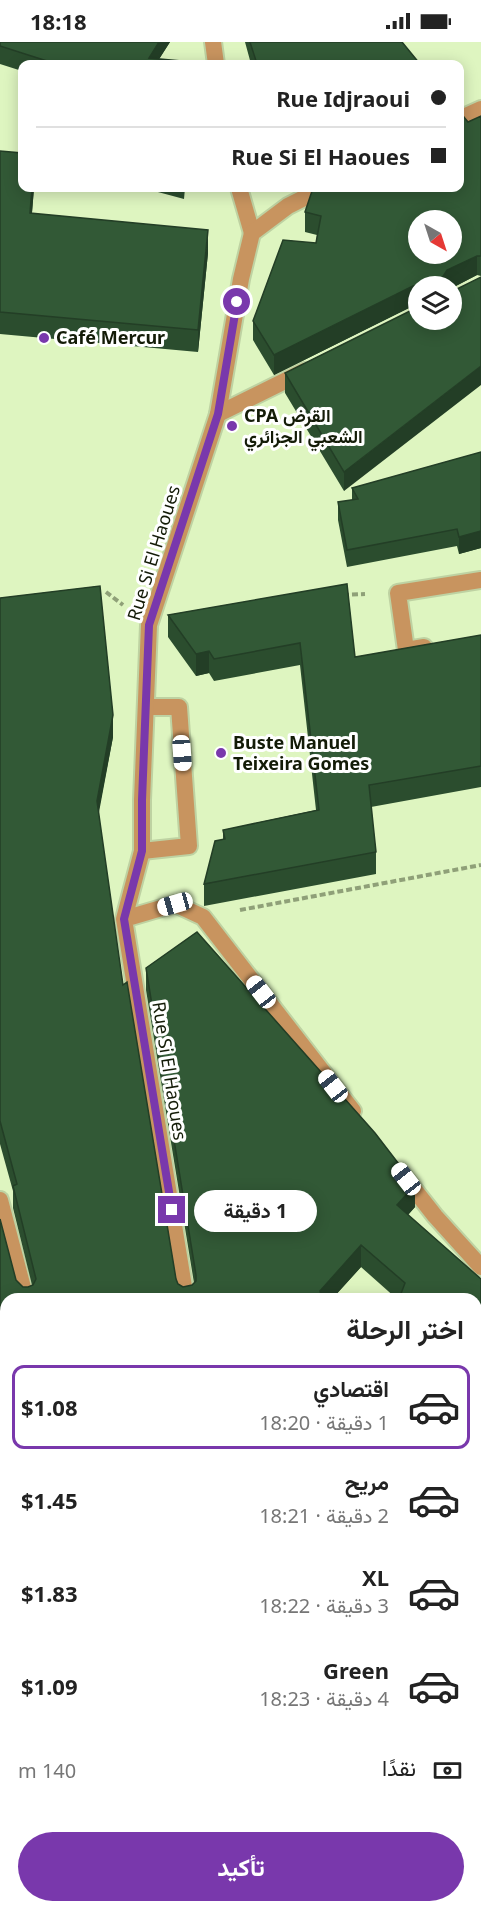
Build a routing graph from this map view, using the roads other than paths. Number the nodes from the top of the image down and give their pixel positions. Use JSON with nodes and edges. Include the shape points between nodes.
{"nodes":[{"id":1,"x":213,"y":42,"type":"edge"},
{"id":2,"x":215,"y":60,"type":"edge"},
{"id":3,"x":481,"y":109,"type":"edge"},
{"id":4,"x":464,"y":117,"type":"edge"},
{"id":5,"x":240,"y":192,"type":"edge"},
{"id":6,"x":316,"y":192,"type":"edge"},
{"id":7,"x":252,"y":233,"type":"junction"},
{"id":8,"x":323,"y":362,"type":"edge"},
{"id":9,"x":218,"y":414,"type":"junction"},
{"id":10,"x":481,"y":580,"type":"edge"},
{"id":11,"x":438,"y":645,"type":"edge"},
{"id":12,"x":146,"y":706,"type":"junction"},
{"id":13,"x":142,"y":851,"type":"junction"},
{"id":14,"x":124,"y":919,"type":"junction"},
{"id":15,"x":362,"y":1123,"type":"edge"},
{"id":16,"x":391,"y":1160,"type":"edge"},
{"id":17,"x":0,"y":1200,"type":"edge"},
{"id":18,"x":481,"y":1268,"type":"edge"},
{"id":19,"x":24,"y":1293,"type":"edge"},
{"id":20,"x":185,"y":1293,"type":"edge"}],
"edges":[{"from":1,"to":2,"type":"street"},
{"from":3,"to":4,"type":"street"},
{"from":5,"to":7,"type":"street"},
{"from":6,"to":7,"type":"street","via":[[288,206]]},
{"from":7,"to":9,"type":"street","name":"Rue Si El Haoues"},
{"from":8,"to":9,"type":"street"},
{"from":9,"to":12,"type":"street","name":"Rue Si El Haoues","via":[[149,625]]},
{"from":10,"to":11,"type":"street","via":[[398,593],[406,650]]},
{"from":12,"to":13,"type":"street","name":"Rue Si El Haoues"},
{"from":12,"to":13,"type":"street","via":[[179,707],[189,846]]},
{"from":13,"to":14,"type":"street","name":"Rue Si El Haoues"},
{"from":14,"to":15,"type":"street","via":[[175,904],[203,917]]},
{"from":14,"to":20,"type":"street","name":"Rue Si El Haoues"},
{"from":16,"to":18,"type":"street"},
{"from":17,"to":19,"type":"street"}]}
